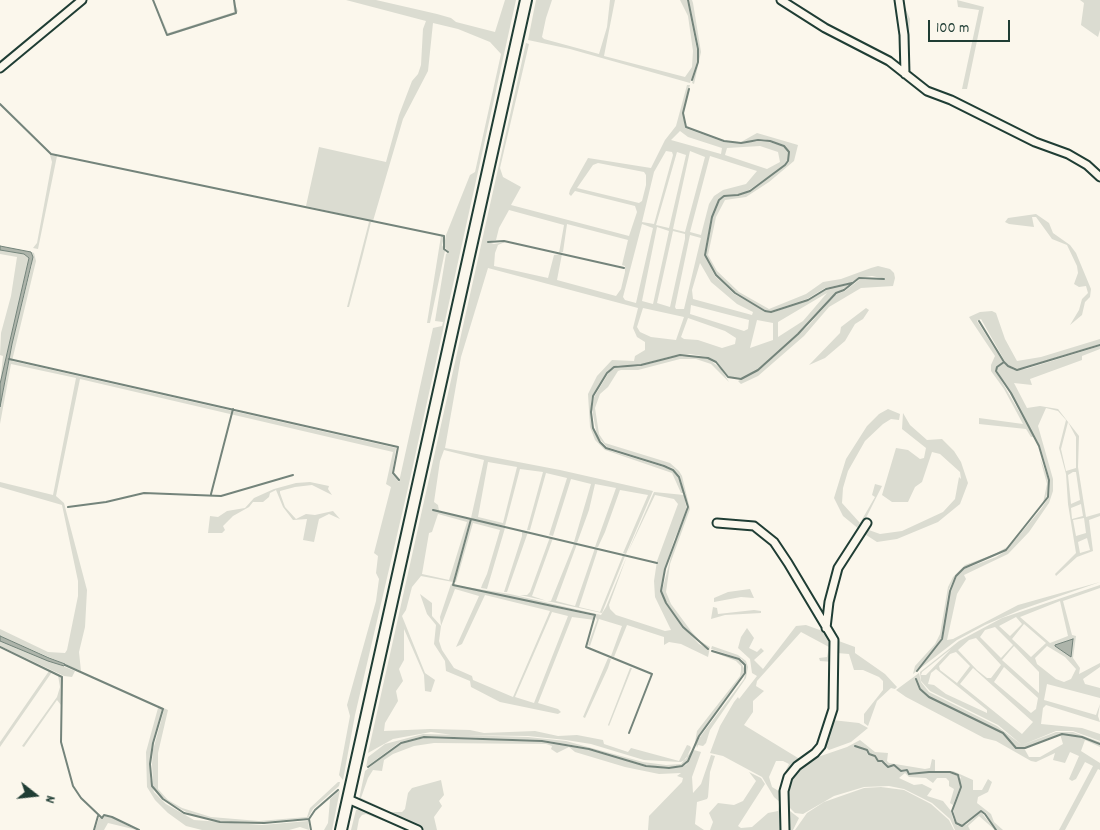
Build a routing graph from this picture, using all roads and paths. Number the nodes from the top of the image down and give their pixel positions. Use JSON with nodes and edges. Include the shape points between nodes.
{"nodes":[{"id":1,"x":82,"y":0,"type":"edge"},
{"id":2,"x":526,"y":0,"type":"edge"},
{"id":3,"x":781,"y":0,"type":"edge"},
{"id":4,"x":899,"y":0,"type":"edge"},
{"id":5,"x":0,"y":68,"type":"edge"},
{"id":6,"x":905,"y":74,"type":"junction"},
{"id":7,"x":1100,"y":177,"type":"edge"},
{"id":8,"x":717,"y":523,"type":"dead end"},
{"id":9,"x":866,"y":523,"type":"dead end"},
{"id":10,"x":826,"y":628,"type":"junction"},
{"id":11,"x":348,"y":799,"type":"junction"},
{"id":12,"x":341,"y":830,"type":"edge"},
{"id":13,"x":418,"y":830,"type":"edge"},
{"id":14,"x":785,"y":830,"type":"edge"}],
"edges":[{"from":1,"to":5,"type":"street"},
{"from":2,"to":11,"type":"highway"},
{"from":3,"to":6,"type":"street","via":[[825,28],[889,60]]},
{"from":4,"to":6,"type":"street"},
{"from":6,"to":7,"type":"street","via":[[927,91],[1035,142],[1068,154]]},
{"from":8,"to":10,"type":"street","via":[[747,524],[769,537]]},
{"from":9,"to":10,"type":"street","via":[[838,568]]},
{"from":10,"to":14,"type":"street","via":[[835,646],[833,709],[821,746],[788,777],[784,792]]},
{"from":11,"to":12,"type":"highway"},
{"from":11,"to":13,"type":"street"}]}
